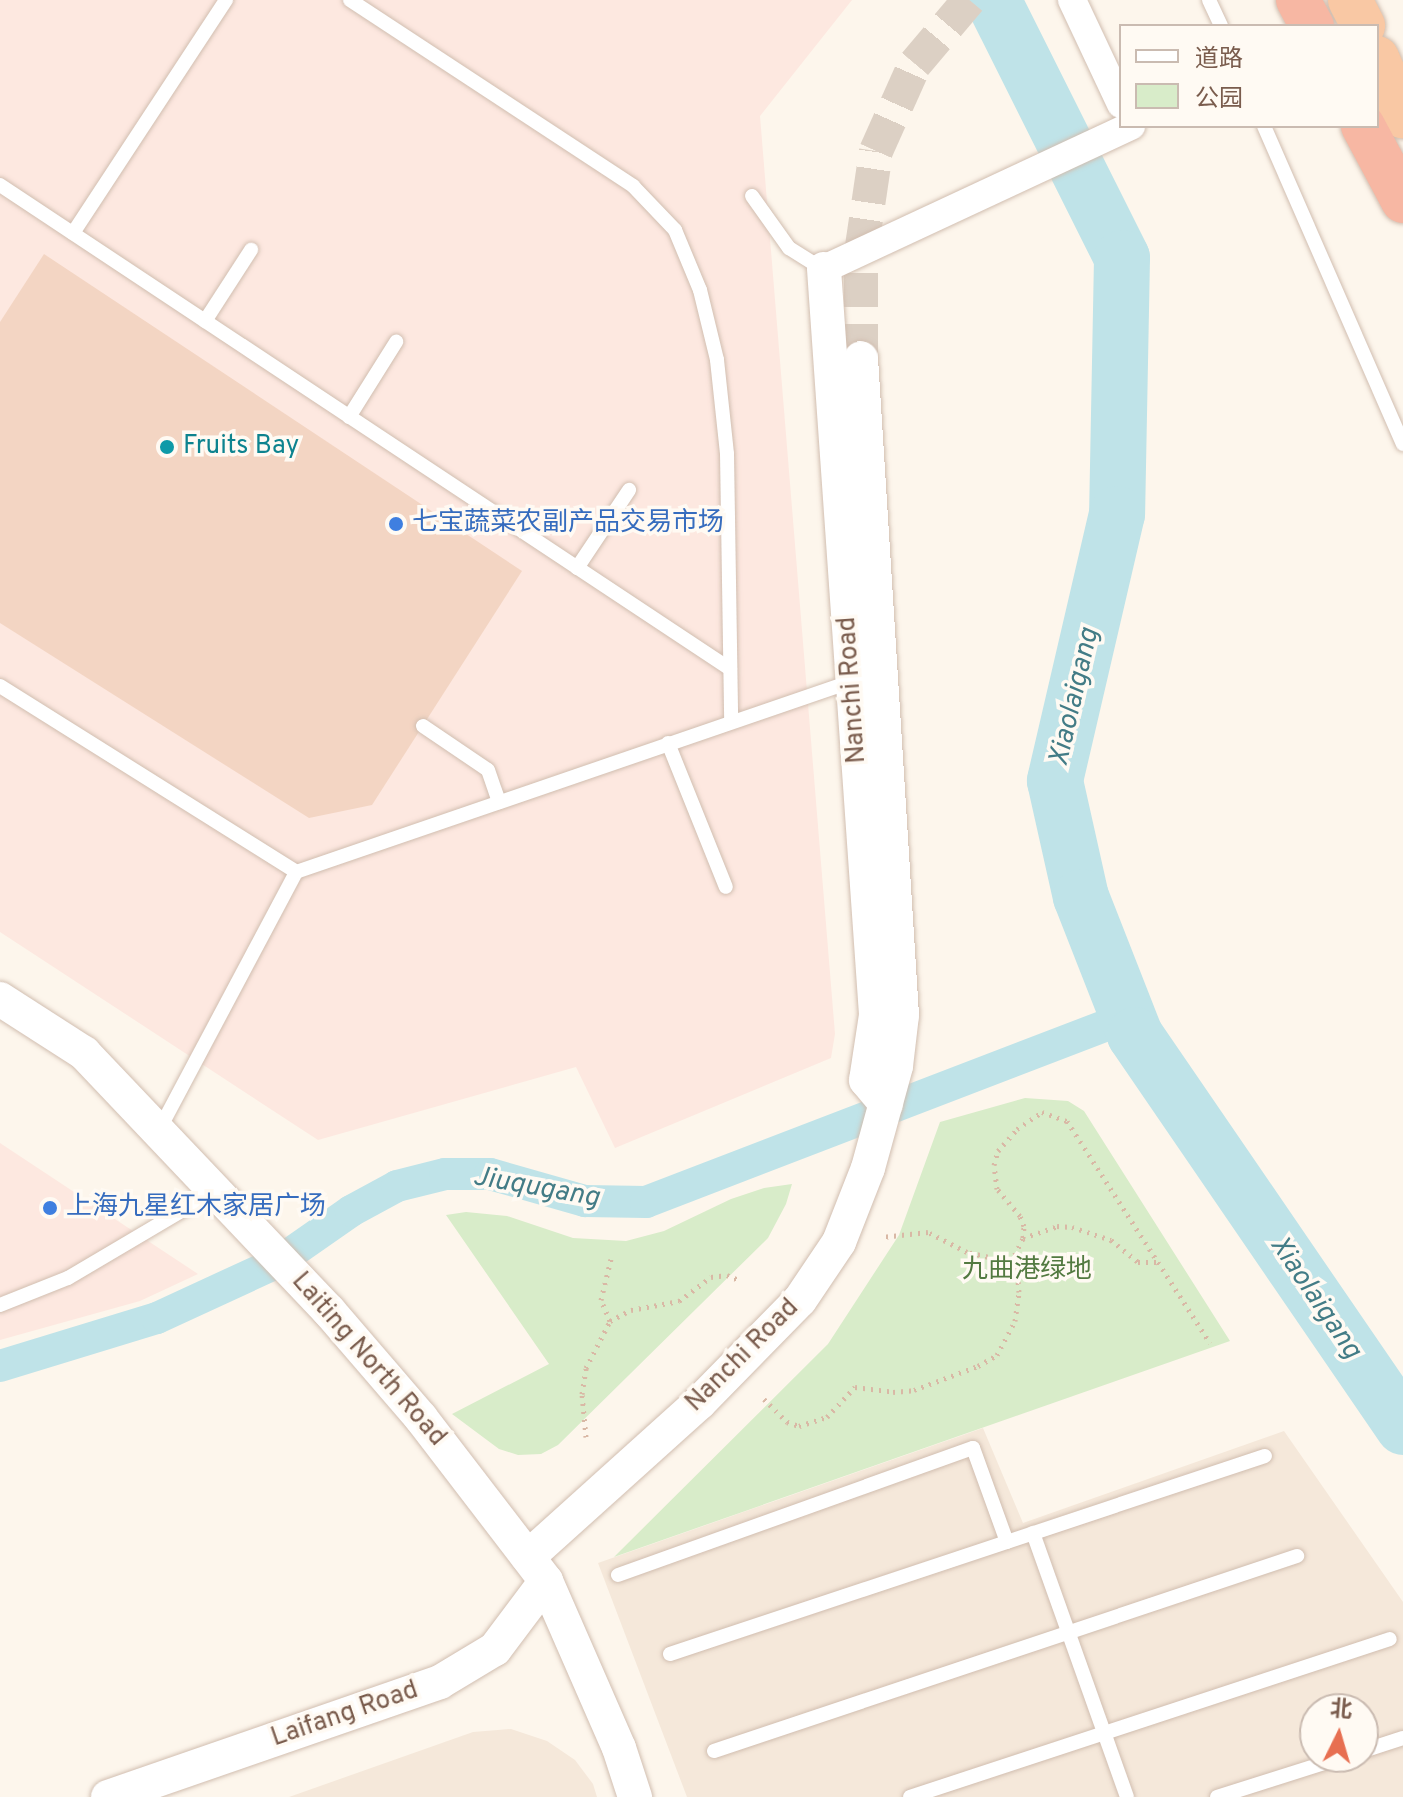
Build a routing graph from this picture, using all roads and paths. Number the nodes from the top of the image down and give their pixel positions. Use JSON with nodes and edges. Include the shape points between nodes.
{"nodes":[{"id":1,"x":226,"y":0,"type":"edge"},
{"id":2,"x":350,"y":0,"type":"edge"},
{"id":3,"x":1072,"y":0,"type":"edge"},
{"id":4,"x":1209,"y":0,"type":"edge"},
{"id":5,"x":1298,"y":0,"type":"edge"},
{"id":6,"x":1350,"y":0,"type":"edge"},
{"id":7,"x":1220,"y":24,"type":"edge"},
{"id":8,"x":1311,"y":24,"type":"edge"},
{"id":9,"x":1362,"y":24,"type":"edge"},
{"id":10,"x":1379,"y":63,"type":"edge"},
{"id":11,"x":1119,"y":100,"type":"edge"},
{"id":12,"x":1403,"y":117,"type":"edge"},
{"id":13,"x":1119,"y":124,"type":"edge"},
{"id":14,"x":1265,"y":128,"type":"edge"},
{"id":15,"x":1364,"y":128,"type":"edge"},
{"id":16,"x":0,"y":185,"type":"edge"},
{"id":17,"x":752,"y":196,"type":"dead end"},
{"id":18,"x":1403,"y":201,"type":"edge"},
{"id":19,"x":73,"y":233,"type":"junction"},
{"id":20,"x":251,"y":250,"type":"dead end"},
{"id":21,"x":824,"y":269,"type":"junction"},
{"id":22,"x":205,"y":321,"type":"junction"},
{"id":23,"x":396,"y":342,"type":"dead end"},
{"id":24,"x":861,"y":358,"type":"tunnel mouth"},
{"id":25,"x":349,"y":417,"type":"junction"},
{"id":26,"x":1403,"y":444,"type":"edge"},
{"id":27,"x":629,"y":490,"type":"dead end"},
{"id":28,"x":577,"y":568,"type":"junction"},
{"id":29,"x":730,"y":669,"type":"junction"},
{"id":30,"x":853,"y":681,"type":"junction"},
{"id":31,"x":0,"y":686,"type":"edge"},
{"id":32,"x":731,"y":721,"type":"junction"},
{"id":33,"x":423,"y":726,"type":"dead end"},
{"id":34,"x":668,"y":743,"type":"junction"},
{"id":35,"x":499,"y":802,"type":"junction"},
{"id":36,"x":296,"y":872,"type":"junction"},
{"id":37,"x":726,"y":887,"type":"dead end"},
{"id":38,"x":0,"y":999,"type":"edge"},
{"id":39,"x":886,"y":1104,"type":"junction"},
{"id":40,"x":158,"y":1131,"type":"junction"},
{"id":41,"x":215,"y":1191,"type":"junction"},
{"id":42,"x":882,"y":1237,"type":"dead end"},
{"id":43,"x":1023,"y":1238,"type":"junction"},
{"id":44,"x":611,"y":1259,"type":"dead end"},
{"id":45,"x":1011,"y":1262,"type":"junction"},
{"id":46,"x":1158,"y":1262,"type":"junction"},
{"id":47,"x":739,"y":1280,"type":"dead end"},
{"id":48,"x":0,"y":1305,"type":"edge"},
{"id":49,"x":610,"y":1321,"type":"junction"},
{"id":50,"x":1210,"y":1343,"type":"dead end"},
{"id":51,"x":764,"y":1399,"type":"dead end"},
{"id":52,"x":586,"y":1437,"type":"dead end"},
{"id":53,"x":1265,"y":1456,"type":"dead end"},
{"id":54,"x":1033,"y":1533,"type":"junction"},
{"id":55,"x":1007,"y":1542,"type":"junction"},
{"id":56,"x":1297,"y":1556,"type":"dead end"},
{"id":57,"x":537,"y":1569,"type":"junction"},
{"id":58,"x":618,"y":1575,"type":"dead end"},
{"id":59,"x":1069,"y":1632,"type":"junction"},
{"id":60,"x":1390,"y":1639,"type":"dead end"},
{"id":61,"x":670,"y":1654,"type":"dead end"},
{"id":62,"x":1104,"y":1733,"type":"junction"},
{"id":63,"x":1403,"y":1738,"type":"edge"},
{"id":64,"x":1379,"y":1746,"type":"edge"},
{"id":65,"x":714,"y":1751,"type":"dead end"},
{"id":66,"x":1299,"y":1771,"type":"edge"},
{"id":67,"x":108,"y":1797,"type":"edge"},
{"id":68,"x":635,"y":1797,"type":"edge"},
{"id":69,"x":910,"y":1797,"type":"edge"},
{"id":70,"x":1127,"y":1797,"type":"edge"},
{"id":71,"x":1217,"y":1797,"type":"edge"}],
"edges":[{"from":1,"to":19,"type":"lane"},
{"from":2,"to":29,"type":"lane","via":[[633,186],[675,230],[700,290],[717,360],[727,454]]},
{"from":3,"to":11,"type":"street"},
{"from":4,"to":7,"type":"lane"},
{"from":5,"to":8,"type":"highway"},
{"from":6,"to":9,"type":"highway"},
{"from":10,"to":12,"type":"highway"},
{"from":13,"to":21,"type":"street"},
{"from":14,"to":26,"type":"lane"},
{"from":15,"to":18,"type":"highway"},
{"from":16,"to":19,"type":"lane"},
{"from":17,"to":21,"type":"lane","via":[[789,248]]},
{"from":19,"to":22,"type":"lane"},
{"from":20,"to":22,"type":"lane"},
{"from":21,"to":30,"type":"street","name":"Nanchi Road"},
{"from":22,"to":25,"type":"lane"},
{"from":23,"to":25,"type":"lane"},
{"from":24,"to":39,"type":"street","name":"Nanchi Road","via":[[902,1015]]},
{"from":25,"to":28,"type":"lane"},
{"from":27,"to":28,"type":"lane"},
{"from":28,"to":29,"type":"lane"},
{"from":29,"to":32,"type":"lane"},
{"from":30,"to":32,"type":"lane"},
{"from":30,"to":39,"type":"street","name":"Nanchi Road","via":[[876,1015],[866,1080]]},
{"from":31,"to":36,"type":"lane"},
{"from":32,"to":34,"type":"lane"},
{"from":33,"to":35,"type":"lane","via":[[488,770]]},
{"from":34,"to":35,"type":"lane"},
{"from":34,"to":37,"type":"lane"},
{"from":35,"to":36,"type":"lane"},
{"from":36,"to":40,"type":"lane"},
{"from":38,"to":40,"type":"street","name":"Laiting North Road","via":[[84,1053]]},
{"from":39,"to":57,"type":"street","name":"Nanchi Road","via":[[839,1242],[800,1300]]},
{"from":40,"to":41,"type":"street","name":"Laiting North Road"},
{"from":41,"to":48,"type":"lane","via":[[68,1278]]},
{"from":41,"to":57,"type":"street","name":"Laiting North Road","via":[[421,1418]]},
{"from":42,"to":45,"type":"path","via":[[928,1232],[967,1252]]},
{"from":43,"to":45,"type":"path"},
{"from":43,"to":46,"type":"path","via":[[1057,1226],[1072,1227],[1111,1240],[1138,1262]]},
{"from":43,"to":46,"type":"path","via":[[1020,1216],[997,1189],[994,1165],[998,1151],[1017,1129],[1042,1112],[1067,1121]]},
{"from":44,"to":49,"type":"path","via":[[601,1300]]},
{"from":45,"to":51,"type":"path","via":[[1019,1292],[1015,1321],[997,1355],[978,1366],[914,1390],[855,1387],[827,1417],[799,1426],[787,1422]]},
{"from":46,"to":50,"type":"path"},
{"from":47,"to":49,"type":"path","via":[[711,1277],[679,1301],[631,1310]]},
{"from":49,"to":52,"type":"path","via":[[586,1368]]},
{"from":53,"to":54,"type":"lane"},
{"from":54,"to":55,"type":"lane"},
{"from":54,"to":59,"type":"lane"},
{"from":55,"to":58,"type":"lane","via":[[973,1448]]},
{"from":55,"to":61,"type":"lane"},
{"from":56,"to":59,"type":"lane"},
{"from":57,"to":67,"type":"street","name":"Laifang Road","via":[[495,1649],[440,1682]]},
{"from":57,"to":68,"type":"street","name":"Laiting North Road","via":[[619,1748]]},
{"from":59,"to":62,"type":"lane"},
{"from":59,"to":65,"type":"lane"},
{"from":60,"to":62,"type":"lane"},
{"from":62,"to":69,"type":"lane"},
{"from":62,"to":70,"type":"lane"},
{"from":63,"to":64,"type":"lane"},
{"from":66,"to":71,"type":"lane"}]}
